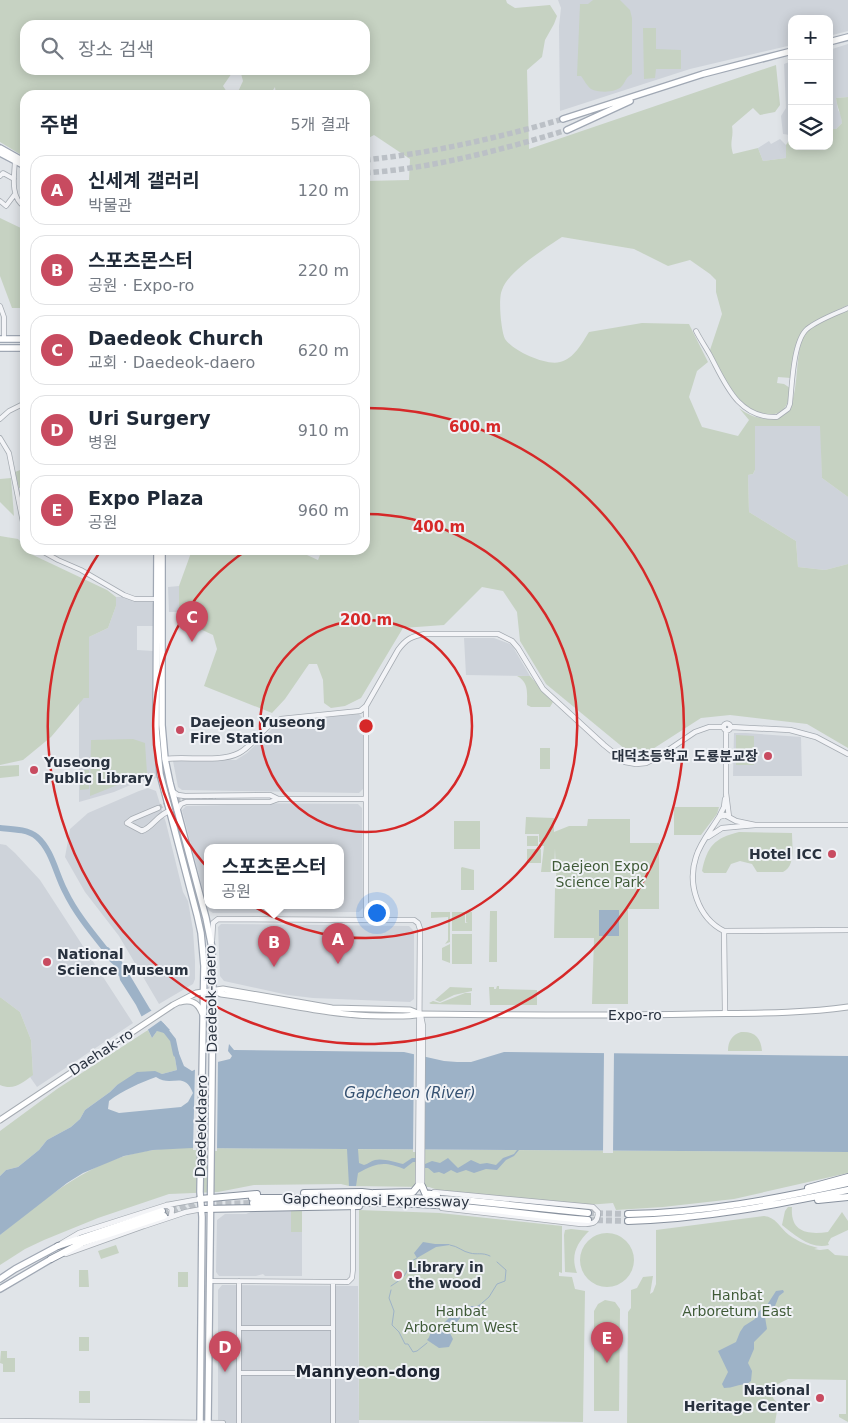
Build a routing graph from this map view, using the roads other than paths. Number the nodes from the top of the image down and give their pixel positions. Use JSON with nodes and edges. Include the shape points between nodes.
{"nodes":[{"id":1,"x":848,"y":38,"type":"edge"},
{"id":2,"x":833,"y":41,"type":"edge"},
{"id":3,"x":788,"y":53,"type":"edge"},
{"id":4,"x":652,"y":90,"type":"junction"},
{"id":5,"x":563,"y":119,"type":"tunnel mouth"},
{"id":6,"x":567,"y":130,"type":"tunnel mouth"},
{"id":7,"x":0,"y":148,"type":"edge"},
{"id":8,"x":0,"y":153,"type":"edge"},
{"id":9,"x":20,"y":159,"type":"edge"},
{"id":10,"x":15,"y":161,"type":"junction"},
{"id":11,"x":20,"y":164,"type":"edge"},
{"id":12,"x":0,"y":176,"type":"edge"},
{"id":13,"x":14,"y":179,"type":"junction"},
{"id":14,"x":14,"y":194,"type":"junction"},
{"id":15,"x":0,"y":201,"type":"edge"},
{"id":16,"x":20,"y":201,"type":"edge"},
{"id":17,"x":0,"y":306,"type":"edge"},
{"id":18,"x":848,"y":308,"type":"edge"},
{"id":19,"x":2,"y":320,"type":"edge"},
{"id":20,"x":696,"y":331,"type":"dead end"},
{"id":21,"x":2,"y":339,"type":"edge"},
{"id":22,"x":20,"y":339,"type":"edge"},
{"id":23,"x":0,"y":348,"type":"edge"},
{"id":24,"x":20,"y":348,"type":"edge"},
{"id":25,"x":20,"y":406,"type":"edge"},
{"id":26,"x":0,"y":419,"type":"edge"},
{"id":27,"x":0,"y":438,"type":"edge"},
{"id":28,"x":20,"y":508,"type":"edge"},
{"id":29,"x":49,"y":555,"type":"edge"},
{"id":30,"x":157,"y":555,"type":"edge"},
{"id":31,"x":162,"y":555,"type":"edge"},
{"id":32,"x":157,"y":599,"type":"junction"},
{"id":33,"x":366,"y":706,"type":"junction"},
{"id":34,"x":727,"y":728,"type":"junction"},
{"id":35,"x":848,"y":754,"type":"edge"},
{"id":36,"x":165,"y":759,"type":"junction"},
{"id":37,"x":172,"y":791,"type":"junction"},
{"id":38,"x":726,"y":793,"type":"junction"},
{"id":39,"x":214,"y":799,"type":"junction"},
{"id":40,"x":366,"y":799,"type":"junction"},
{"id":41,"x":158,"y":808,"type":"tunnel mouth"},
{"id":42,"x":177,"y":810,"type":"junction"},
{"id":43,"x":170,"y":811,"type":"junction"},
{"id":44,"x":729,"y":817,"type":"junction"},
{"id":45,"x":718,"y":818,"type":"junction"},
{"id":46,"x":755,"y":825,"type":"junction"},
{"id":47,"x":848,"y":825,"type":"edge"},
{"id":48,"x":724,"y":827,"type":"junction"},
{"id":49,"x":706,"y":838,"type":"junction"},
{"id":50,"x":366,"y":920,"type":"junction"},
{"id":51,"x":724,"y":930,"type":"junction"},
{"id":52,"x":848,"y":930,"type":"edge"},
{"id":53,"x":212,"y":948,"type":"junction"},
{"id":54,"x":204,"y":991,"type":"junction"},
{"id":55,"x":213,"y":991,"type":"junction"},
{"id":56,"x":204,"y":1001,"type":"joint"},
{"id":57,"x":172,"y":1005,"type":"junction"},
{"id":58,"x":848,"y":1007,"type":"edge"},
{"id":59,"x":726,"y":1013,"type":"junction"},
{"id":60,"x":202,"y":1014,"type":"junction"},
{"id":61,"x":421,"y":1014,"type":"junction"},
{"id":62,"x":0,"y":1120,"type":"edge"},
{"id":63,"x":848,"y":1177,"type":"edge"},
{"id":64,"x":848,"y":1183,"type":"edge"},
{"id":65,"x":420,"y":1186,"type":"junction"},
{"id":66,"x":848,"y":1190,"type":"edge"},
{"id":67,"x":372,"y":1193,"type":"junction"},
{"id":68,"x":833,"y":1193,"type":"junction"},
{"id":69,"x":211,"y":1195,"type":"junction"},
{"id":70,"x":200,"y":1196,"type":"junction"},
{"id":71,"x":778,"y":1197,"type":"junction"},
{"id":72,"x":848,"y":1197,"type":"edge"},
{"id":73,"x":251,"y":1198,"type":"junction"},
{"id":74,"x":392,"y":1198,"type":"junction"},
{"id":75,"x":463,"y":1200,"type":"junction"},
{"id":76,"x":410,"y":1204,"type":"junction"},
{"id":77,"x":353,"y":1206,"type":"junction"},
{"id":78,"x":425,"y":1207,"type":"junction"},
{"id":79,"x":247,"y":1208,"type":"junction"},
{"id":80,"x":441,"y":1208,"type":"junction"},
{"id":81,"x":467,"y":1208,"type":"junction"},
{"id":82,"x":202,"y":1209,"type":"junction"},
{"id":83,"x":210,"y":1209,"type":"junction"},
{"id":84,"x":166,"y":1212,"type":"junction"},
{"id":85,"x":58,"y":1246,"type":"joint"},
{"id":86,"x":51,"y":1259,"type":"joint"},
{"id":87,"x":0,"y":1279,"type":"edge"},
{"id":88,"x":209,"y":1281,"type":"junction"},
{"id":89,"x":239,"y":1281,"type":"junction"},
{"id":90,"x":333,"y":1282,"type":"junction"},
{"id":91,"x":0,"y":1289,"type":"edge"},
{"id":92,"x":239,"y":1328,"type":"junction"},
{"id":93,"x":333,"y":1328,"type":"junction"},
{"id":94,"x":239,"y":1373,"type":"junction"},
{"id":95,"x":333,"y":1373,"type":"junction"},
{"id":96,"x":3,"y":1422,"type":"edge"},
{"id":97,"x":68,"y":1422,"type":"edge"},
{"id":98,"x":200,"y":1423,"type":"edge"},
{"id":99,"x":208,"y":1423,"type":"edge"},
{"id":100,"x":224,"y":1423,"type":"edge"},
{"id":101,"x":240,"y":1423,"type":"edge"},
{"id":102,"x":333,"y":1423,"type":"edge"}],
"edges":[{"from":1,"to":2,"type":"main road"},
{"from":3,"to":4,"type":"main road"},
{"from":4,"to":5,"type":"main road"},
{"from":4,"to":6,"type":"main road"},
{"from":7,"to":9,"type":"main road"},
{"from":8,"to":10,"type":"main road"},
{"from":10,"to":11,"type":"main road"},
{"from":10,"to":13,"type":"street"},
{"from":12,"to":13,"type":"street","via":[[3,173]]},
{"from":13,"to":14,"type":"street"},
{"from":14,"to":15,"type":"street","via":[[6,206]]},
{"from":14,"to":16,"type":"street"},
{"from":17,"to":19,"type":"street"},
{"from":18,"to":20,"type":"street","via":[[804,333],[798,347],[790,404],[777,417],[753,413],[738,403]]},
{"from":19,"to":21,"type":"street"},
{"from":21,"to":22,"type":"main road"},
{"from":23,"to":24,"type":"main road"},
{"from":25,"to":26,"type":"street"},
{"from":27,"to":28,"type":"street","via":[[9,453]]},
{"from":29,"to":32,"type":"street","via":[[129,597]]},
{"from":30,"to":32,"type":"main road","name":"Daedeok-daero"},
{"from":31,"to":36,"type":"main road","name":"Daedeok-daero"},
{"from":32,"to":43,"type":"main road","name":"Daedeok-daero","via":[[156,737],[160,774]]},
{"from":33,"to":34,"type":"street","via":[[404,641],[413,636],[498,634],[518,648],[543,689],[625,762],[646,763],[695,732],[709,727]]},
{"from":33,"to":36,"type":"street","via":[[360,710],[273,722],[241,752],[229,758]]},
{"from":33,"to":40,"type":"street"},
{"from":34,"to":35,"type":"street","via":[[790,730],[816,737]]},
{"from":34,"to":38,"type":"street"},
{"from":36,"to":37,"type":"main road","name":"Daedeok-daero"},
{"from":37,"to":39,"type":"street","via":[[178,795]]},
{"from":37,"to":42,"type":"main road","name":"Daedeok-daero"},
{"from":38,"to":44,"type":"street"},
{"from":38,"to":45,"type":"street"},
{"from":39,"to":40,"type":"street"},
{"from":39,"to":42,"type":"street","via":[[186,802]]},
{"from":40,"to":50,"type":"street"},
{"from":41,"to":43,"type":"street","via":[[127,823],[142,831]]},
{"from":42,"to":53,"type":"main road","name":"Daedeok-daero"},
{"from":43,"to":54,"type":"main road","name":"Daedeok-daero","via":[[201,933]]},
{"from":44,"to":45,"type":"street","via":[[722,815]]},
{"from":44,"to":46,"type":"street"},
{"from":44,"to":48,"type":"street","via":[[730,825]]},
{"from":45,"to":48,"type":"street","via":[[718,823]]},
{"from":45,"to":49,"type":"street"},
{"from":46,"to":47,"type":"street"},
{"from":46,"to":48,"type":"street"},
{"from":48,"to":49,"type":"street"},
{"from":49,"to":51,"type":"street","via":[[696,857],[694,891],[704,913]]},
{"from":50,"to":53,"type":"street","via":[[218,919],[213,923]]},
{"from":50,"to":61,"type":"street","via":[[411,920],[418,924]]},
{"from":51,"to":52,"type":"street"},
{"from":51,"to":59,"type":"street"},
{"from":53,"to":55,"type":"main road","name":"Daedeok-daero"},
{"from":54,"to":55,"type":"main road","name":"Expo-ro"},
{"from":54,"to":56,"type":"main road","name":"Daedeok-daero"},
{"from":54,"to":57,"type":"main road","name":"Daehak-ro"},
{"from":55,"to":61,"type":"main road","name":"Expo-ro","via":[[223,989],[332,1008],[410,1010]]},
{"from":55,"to":69,"type":"main road","name":"Daedeok-daero"},
{"from":56,"to":60,"type":"main road","name":"Daedeokdaero"},
{"from":57,"to":60,"type":"main road","via":[[194,1002]]},
{"from":57,"to":62,"type":"main road","name":"Daehak-ro"},
{"from":58,"to":59,"type":"main road","name":"Expo-ro"},
{"from":59,"to":61,"type":"main road","name":"Expo-ro"},
{"from":60,"to":70,"type":"main road","name":"Daedeokdaero"},
{"from":61,"to":65,"type":"street"},
{"from":63,"to":71,"type":"highway"},
{"from":64,"to":68,"type":"highway"},
{"from":65,"to":67,"type":"highway","via":[[412,1192]]},
{"from":65,"to":75,"type":"highway","via":[[430,1194]]},
{"from":65,"to":80,"type":"street","via":[[433,1192],[593,1207],[598,1216],[594,1223],[581,1224]]},
{"from":66,"to":68,"type":"highway"},
{"from":67,"to":73,"type":"highway"},
{"from":67,"to":74,"type":"highway"},
{"from":68,"to":71,"type":"highway"},
{"from":68,"to":71,"type":"highway","via":[[696,1217],[628,1217]]},
{"from":68,"to":72,"type":"highway"},
{"from":69,"to":70,"type":"highway"},
{"from":69,"to":73,"type":"highway"},
{"from":69,"to":83,"type":"main road","name":"Daedeok-daero"},
{"from":70,"to":82,"type":"main road"},
{"from":70,"to":84,"type":"street"},
{"from":73,"to":74,"type":"highway","name":"Gapcheondosi Expressway"},
{"from":73,"to":76,"type":"highway","name":"Gapcheondosi Expressway"},
{"from":73,"to":79,"type":"highway","via":[[242,1201]]},
{"from":74,"to":75,"type":"highway","name":"Gapcheondosi Expressway"},
{"from":75,"to":81,"type":"highway","name":"Gapcheondosi Expressway","via":[[588,1217]]},
{"from":76,"to":78,"type":"highway"},
{"from":76,"to":81,"type":"highway","name":"Gapcheondosi Expressway"},
{"from":77,"to":78,"type":"highway"},
{"from":77,"to":79,"type":"highway"},
{"from":77,"to":90,"type":"street","via":[[352,1278],[348,1282]]},
{"from":78,"to":80,"type":"highway"},
{"from":79,"to":83,"type":"highway"},
{"from":80,"to":81,"type":"highway"},
{"from":82,"to":83,"type":"highway"},
{"from":82,"to":84,"type":"street"},
{"from":82,"to":98,"type":"main road"},
{"from":83,"to":88,"type":"main road","name":"Daedeok-daero"},
{"from":84,"to":85,"type":"highway"},
{"from":84,"to":86,"type":"highway","via":[[82,1243]]},
{"from":85,"to":87,"type":"main road"},
{"from":86,"to":91,"type":"main road"},
{"from":88,"to":89,"type":"street"},
{"from":88,"to":99,"type":"main road","name":"Daedeok-daero"},
{"from":89,"to":90,"type":"street"},
{"from":89,"to":92,"type":"street"},
{"from":90,"to":93,"type":"street"},
{"from":92,"to":93,"type":"street"},
{"from":92,"to":94,"type":"street"},
{"from":93,"to":95,"type":"street"},
{"from":94,"to":95,"type":"street"},
{"from":94,"to":101,"type":"street"},
{"from":95,"to":102,"type":"street"},
{"from":96,"to":97,"type":"street"},
{"from":97,"to":98,"type":"street"},
{"from":98,"to":99,"type":"street"},
{"from":99,"to":100,"type":"street"}]}
